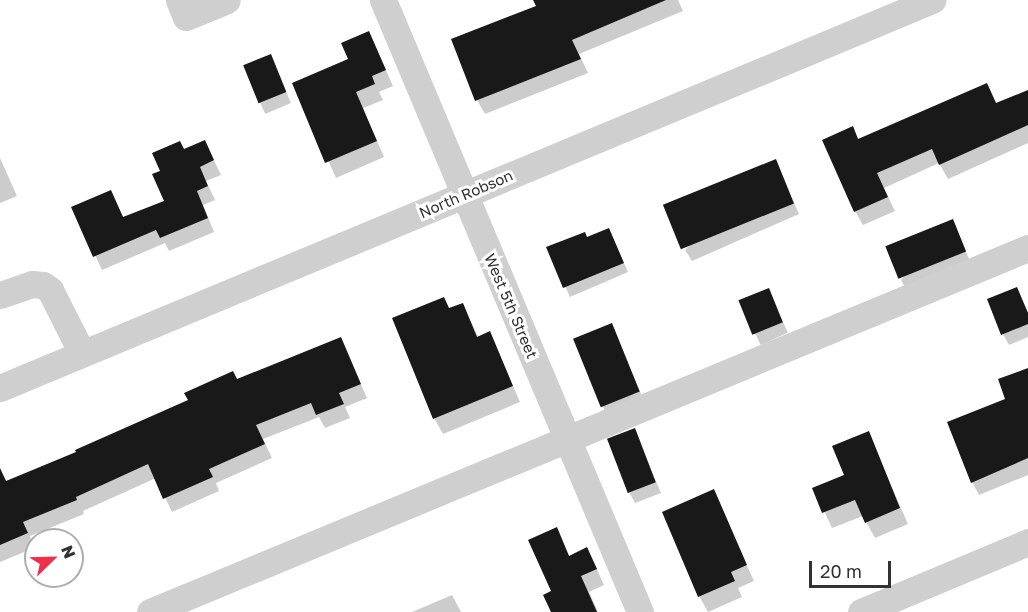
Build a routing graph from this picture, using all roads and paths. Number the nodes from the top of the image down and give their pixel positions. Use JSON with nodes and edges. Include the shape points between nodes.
{"nodes":[{"id":1,"x":179,"y":0,"type":"edge"},
{"id":2,"x":227,"y":0,"type":"edge"},
{"id":3,"x":383,"y":0,"type":"edge"},
{"id":4,"x":932,"y":0,"type":"edge"},
{"id":5,"x":465,"y":194,"type":"junction"},
{"id":6,"x":1028,"y":248,"type":"edge"},
{"id":7,"x":0,"y":295,"type":"edge"},
{"id":8,"x":82,"y":353,"type":"junction"},
{"id":9,"x":0,"y":388,"type":"edge"},
{"id":10,"x":567,"y":438,"type":"junction"},
{"id":11,"x":1028,"y":542,"type":"edge"},
{"id":12,"x":150,"y":612,"type":"edge"},
{"id":13,"x":640,"y":612,"type":"edge"},
{"id":14,"x":861,"y":612,"type":"edge"}],
"edges":[{"from":1,"to":2,"type":"street","via":[[186,17]]},
{"from":3,"to":5,"type":"street","name":"West 5th Street"},
{"from":4,"to":5,"type":"street","name":"North Robson"},
{"from":5,"to":8,"type":"street","name":"North Robson"},
{"from":5,"to":10,"type":"street","name":"West 5th Street"},
{"from":6,"to":10,"type":"street"},
{"from":7,"to":8,"type":"street","via":[[32,284],[43,285],[50,290]]},
{"from":8,"to":9,"type":"street","name":"North Robson"},
{"from":10,"to":12,"type":"street"},
{"from":10,"to":13,"type":"street","name":"West 5th Street"},
{"from":11,"to":14,"type":"street"}]}
